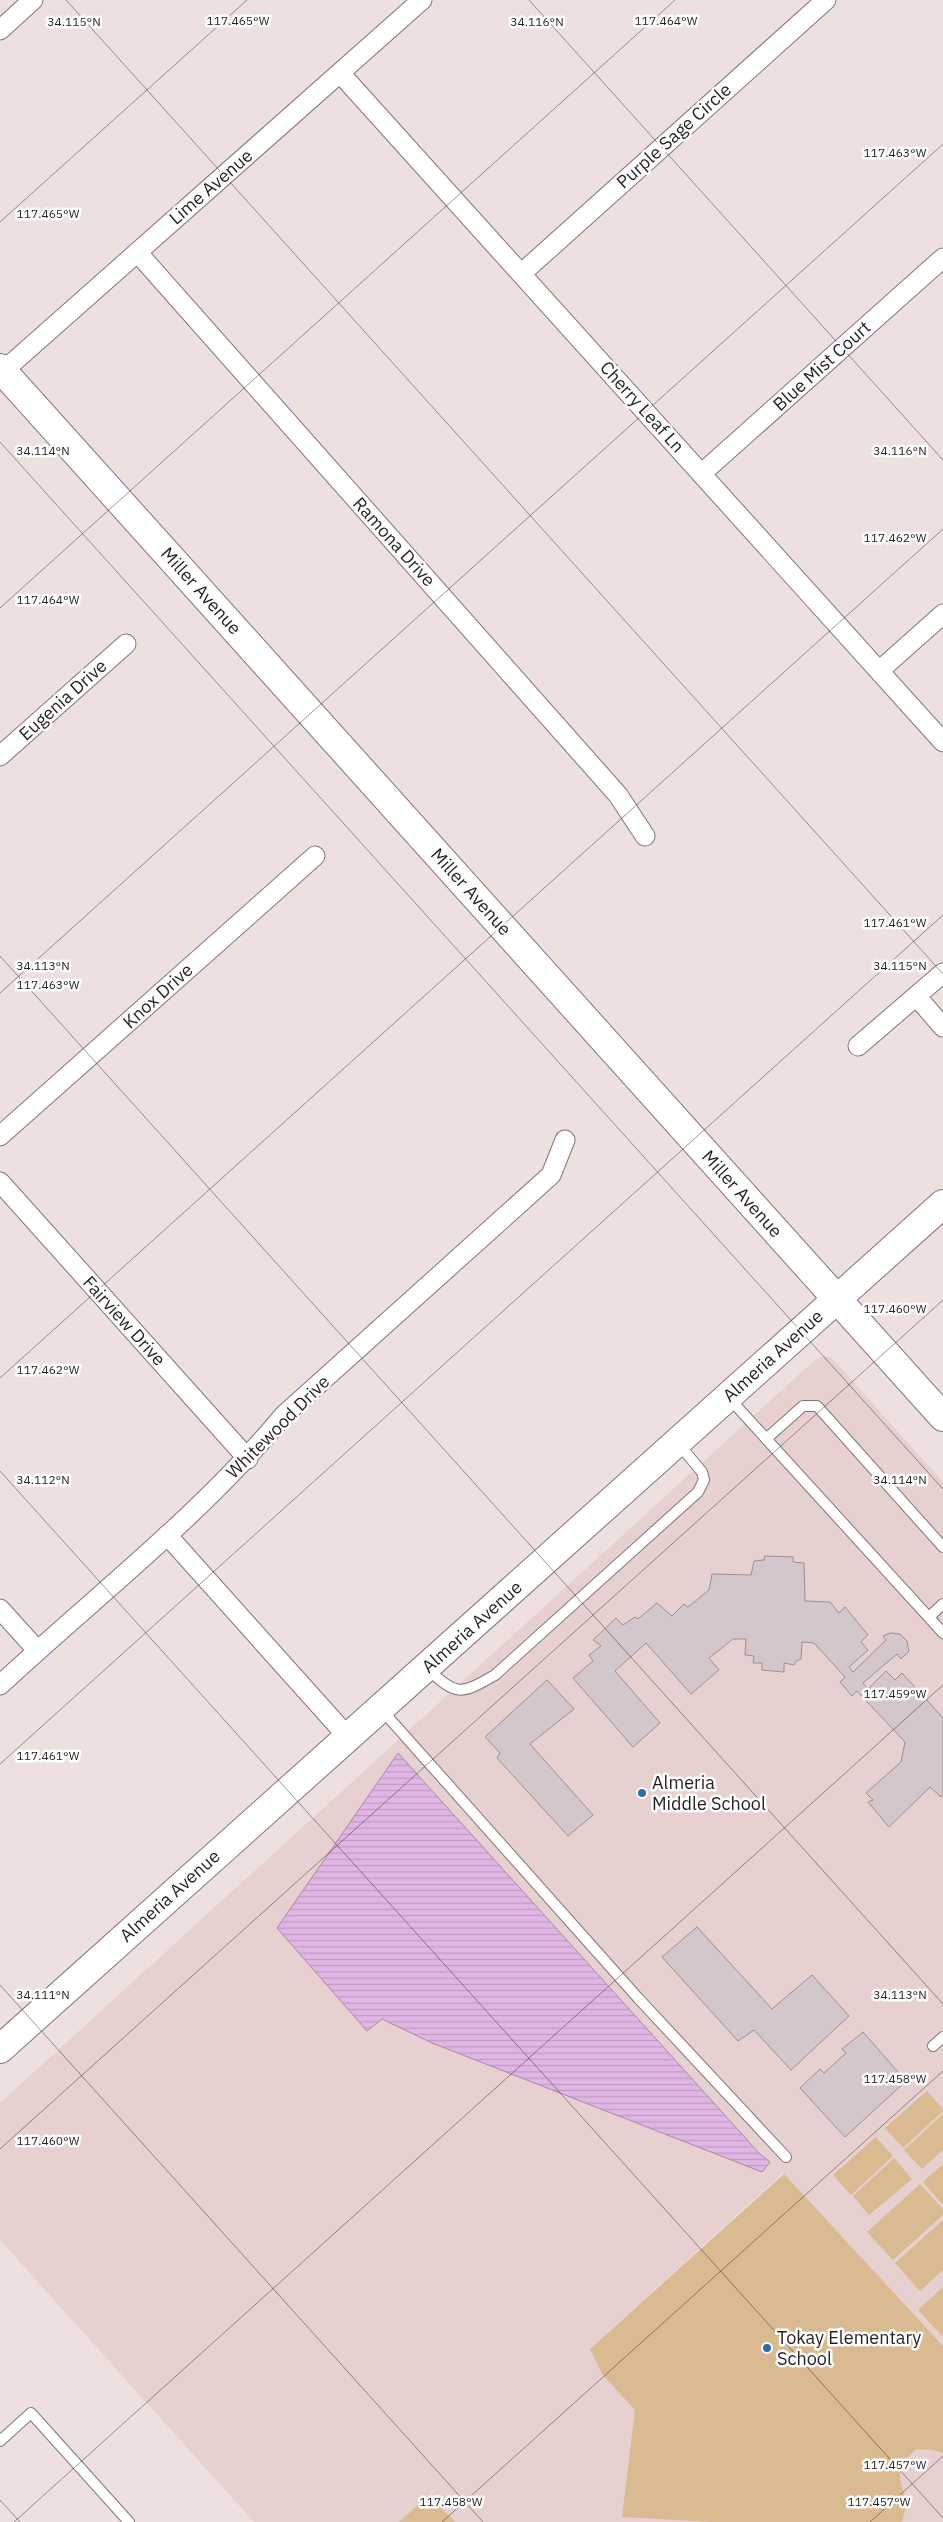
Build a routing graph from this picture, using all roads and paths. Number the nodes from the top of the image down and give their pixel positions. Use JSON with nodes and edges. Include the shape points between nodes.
{"nodes":[{"id":1,"x":33,"y":0,"type":"edge"},
{"id":2,"x":422,"y":0,"type":"edge"},
{"id":3,"x":826,"y":0,"type":"edge"},
{"id":4,"x":0,"y":30,"type":"edge"},
{"id":5,"x":340,"y":73,"type":"junction"},
{"id":6,"x":137,"y":252,"type":"junction"},
{"id":7,"x":943,"y":258,"type":"edge"},
{"id":8,"x":522,"y":273,"type":"junction"},
{"id":9,"x":1,"y":371,"type":"edge"},
{"id":10,"x":701,"y":474,"type":"junction"},
{"id":11,"x":943,"y":614,"type":"edge"},
{"id":12,"x":126,"y":644,"type":"dead end"},
{"id":13,"x":879,"y":672,"type":"junction"},
{"id":14,"x":943,"y":742,"type":"edge"},
{"id":15,"x":0,"y":756,"type":"edge"},
{"id":16,"x":645,"y":836,"type":"dead end"},
{"id":17,"x":315,"y":856,"type":"dead end"},
{"id":18,"x":943,"y":973,"type":"edge"},
{"id":19,"x":917,"y":997,"type":"junction"},
{"id":20,"x":943,"y":1026,"type":"edge"},
{"id":21,"x":858,"y":1046,"type":"dead end"},
{"id":22,"x":0,"y":1136,"type":"edge"},
{"id":23,"x":565,"y":1140,"type":"dead end"},
{"id":24,"x":0,"y":1182,"type":"edge"},
{"id":25,"x":943,"y":1204,"type":"edge"},
{"id":26,"x":836,"y":1299,"type":"junction"},
{"id":27,"x":728,"y":1398,"type":"junction"},
{"id":28,"x":943,"y":1417,"type":"edge"},
{"id":29,"x":766,"y":1439,"type":"junction"},
{"id":30,"x":676,"y":1442,"type":"junction"},
{"id":31,"x":248,"y":1459,"type":"junction"},
{"id":32,"x":167,"y":1535,"type":"junction"},
{"id":33,"x":943,"y":1547,"type":"edge"},
{"id":34,"x":943,"y":1604,"type":"edge"},
{"id":35,"x":0,"y":1608,"type":"edge"},
{"id":36,"x":929,"y":1617,"type":"junction"},
{"id":37,"x":943,"y":1633,"type":"edge"},
{"id":38,"x":37,"y":1650,"type":"junction"},
{"id":39,"x":426,"y":1668,"type":"junction"},
{"id":40,"x":0,"y":1685,"type":"edge"},
{"id":41,"x":380,"y":1708,"type":"junction"},
{"id":42,"x":347,"y":1736,"type":"junction"},
{"id":43,"x":943,"y":2038,"type":"edge"},
{"id":44,"x":933,"y":2046,"type":"dead end"},
{"id":45,"x":0,"y":2049,"type":"edge"},
{"id":46,"x":786,"y":2157,"type":"dead end"},
{"id":47,"x":0,"y":2441,"type":"edge"},
{"id":48,"x":129,"y":2522,"type":"edge"}],
"edges":[{"from":1,"to":4,"type":"street"},
{"from":2,"to":5,"type":"street","name":"Lime Avenue"},
{"from":3,"to":8,"type":"street","name":"Purple Sage Circle"},
{"from":5,"to":6,"type":"street","name":"Lime Avenue"},
{"from":5,"to":8,"type":"street","name":"Cherry Leaf Ln"},
{"from":6,"to":9,"type":"street","name":"Lime Avenue"},
{"from":6,"to":16,"type":"street","name":"Ramona Drive","via":[[618,795]]},
{"from":7,"to":10,"type":"street","name":"Blue Mist Court"},
{"from":8,"to":10,"type":"street","name":"Cherry Leaf Ln"},
{"from":9,"to":26,"type":"street","name":"Miller Avenue"},
{"from":10,"to":13,"type":"street","name":"Cherry Leaf Ln"},
{"from":11,"to":13,"type":"street"},
{"from":12,"to":15,"type":"street","name":"Eugenia Drive"},
{"from":13,"to":14,"type":"street","name":"Cherry Leaf Ln"},
{"from":17,"to":22,"type":"street","name":"Knox Drive"},
{"from":18,"to":19,"type":"street"},
{"from":19,"to":20,"type":"street"},
{"from":19,"to":21,"type":"street"},
{"from":23,"to":31,"type":"street","name":"Whitewood Drive","via":[[551,1175],[284,1415]]},
{"from":24,"to":31,"type":"street","name":"Fairview Drive"},
{"from":25,"to":26,"type":"street","name":"Almeria Avenue"},
{"from":26,"to":27,"type":"street","name":"Almeria Avenue"},
{"from":26,"to":28,"type":"street","name":"Miller Avenue"},
{"from":27,"to":29,"type":"lane"},
{"from":27,"to":30,"type":"street","name":"Almeria Avenue"},
{"from":29,"to":33,"type":"lane","via":[[803,1406],[816,1406]]},
{"from":29,"to":36,"type":"lane"},
{"from":30,"to":39,"type":"street","name":"Almeria Avenue"},
{"from":30,"to":39,"type":"lane","via":[[702,1472],[704,1480],[698,1492],[503,1669],[470,1690],[459,1691],[447,1686]]},
{"from":31,"to":32,"type":"street","name":"Whitewood Drive"},
{"from":32,"to":38,"type":"street","name":"Whitewood Drive"},
{"from":32,"to":42,"type":"street"},
{"from":34,"to":36,"type":"lane"},
{"from":35,"to":38,"type":"street"},
{"from":36,"to":37,"type":"lane"},
{"from":38,"to":40,"type":"street","name":"Whitewood Drive"},
{"from":39,"to":41,"type":"street","name":"Almeria Avenue"},
{"from":41,"to":42,"type":"street","name":"Almeria Avenue"},
{"from":41,"to":46,"type":"lane","via":[[638,1998]]},
{"from":42,"to":45,"type":"street","name":"Almeria Avenue"},
{"from":43,"to":44,"type":"lane"},
{"from":47,"to":48,"type":"lane","via":[[31,2413]]}]}
